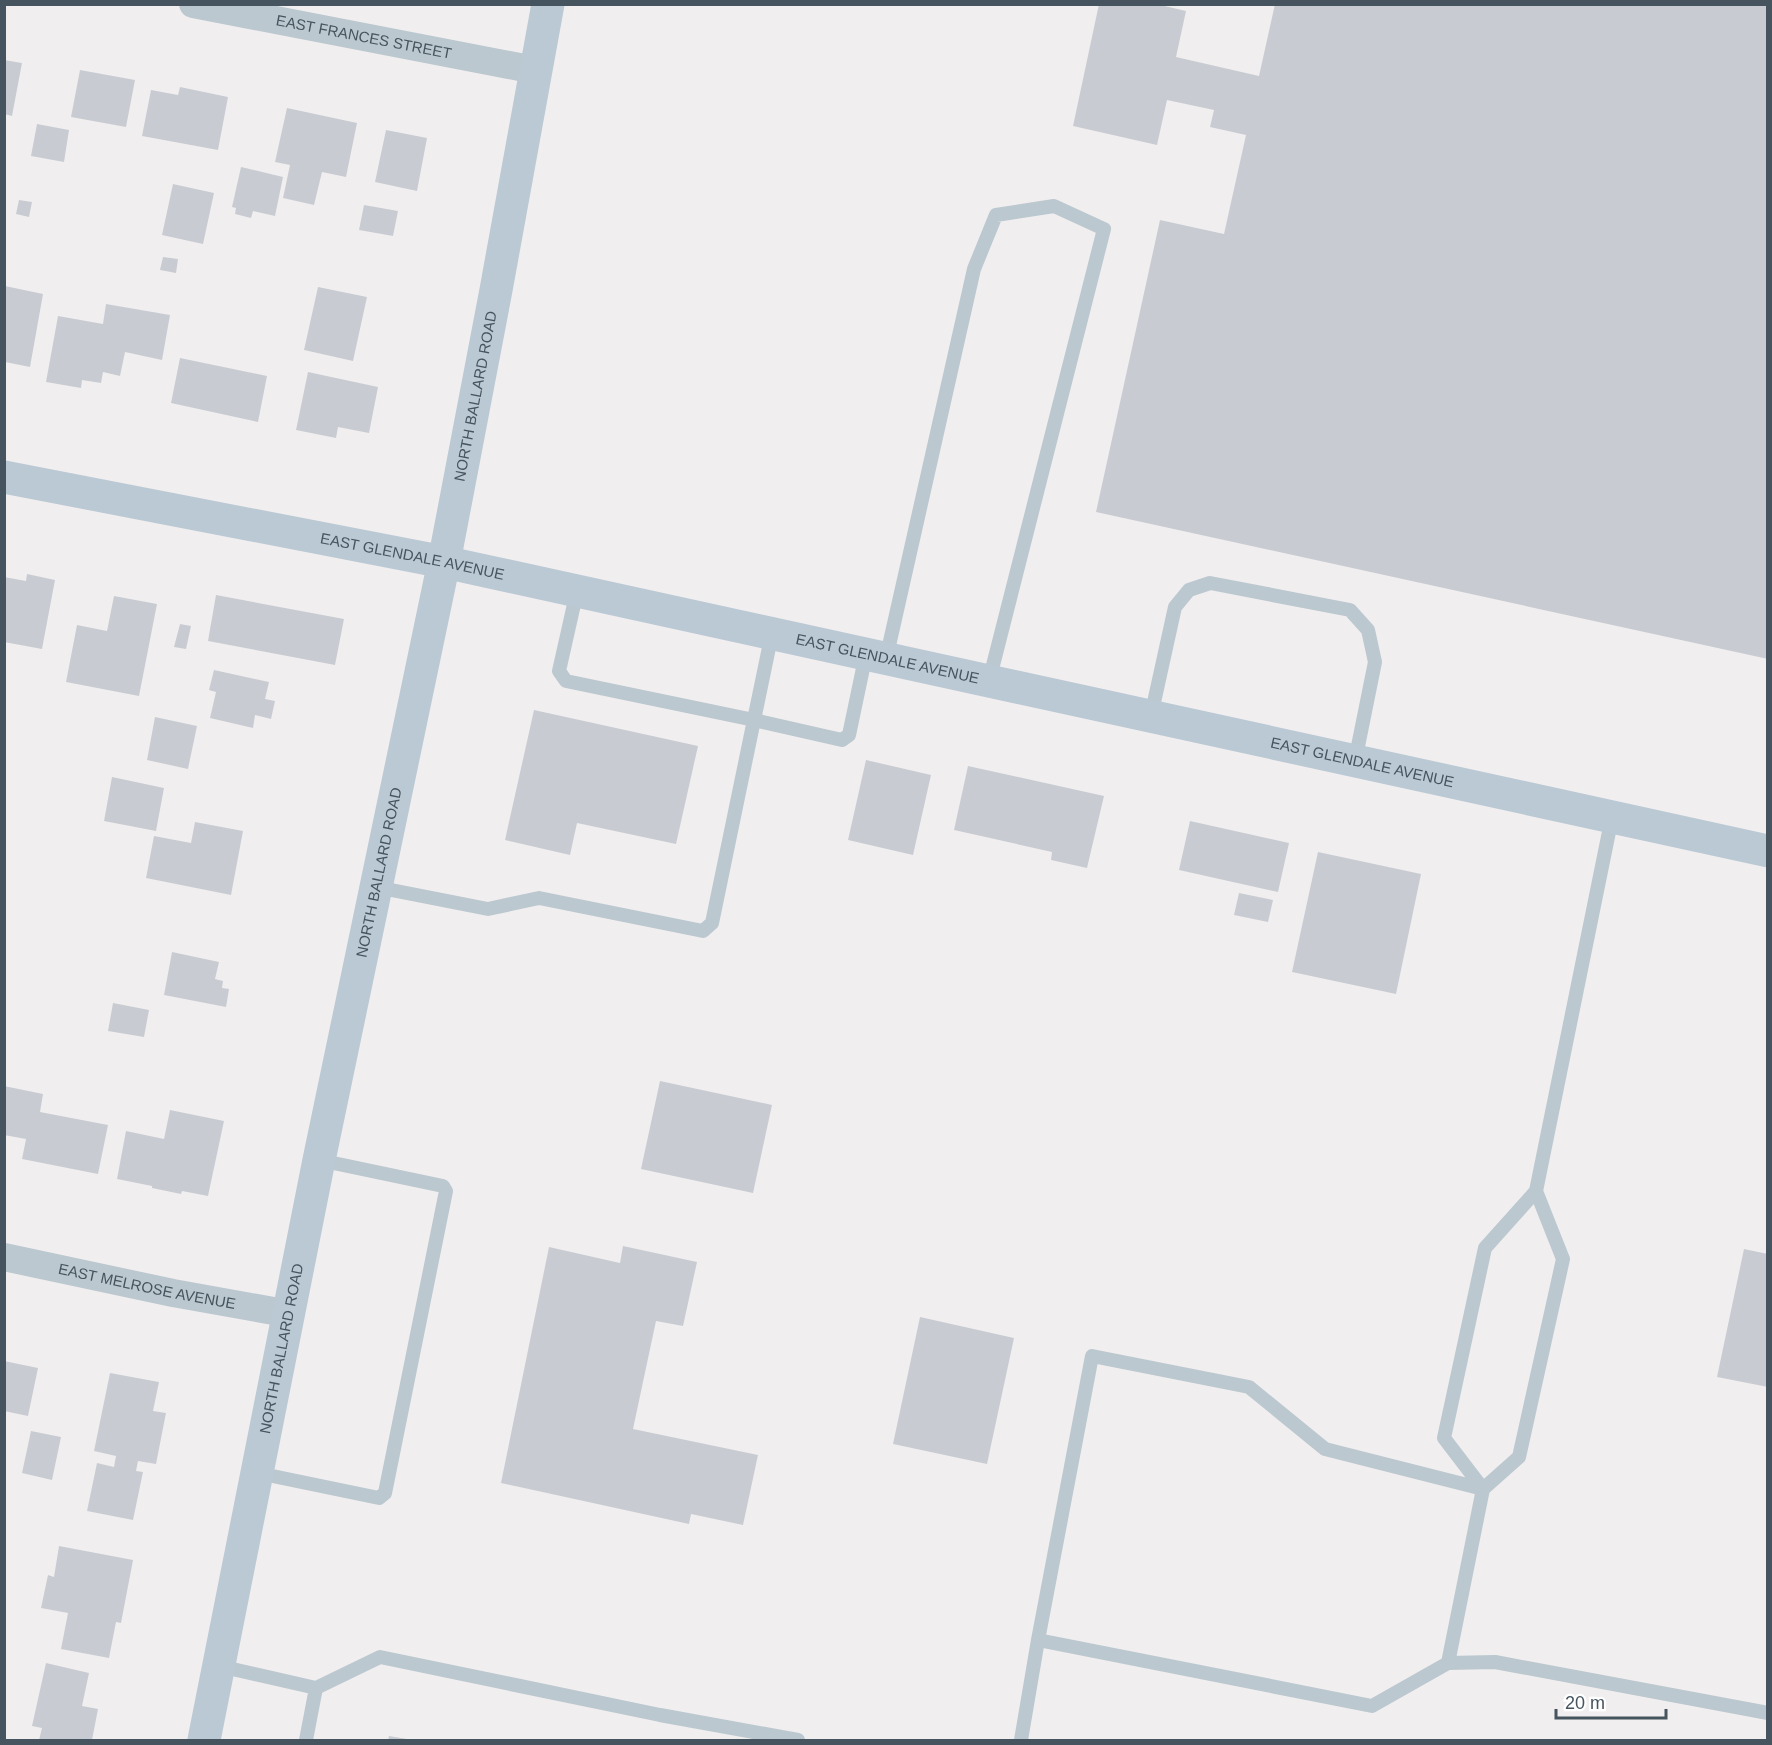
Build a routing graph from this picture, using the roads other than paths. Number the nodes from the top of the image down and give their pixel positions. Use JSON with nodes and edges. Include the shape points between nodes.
{"nodes":[{"id":1,"x":193,"y":4,"type":"edge"},
{"id":2,"x":548,"y":4,"type":"edge"},
{"id":3,"x":535,"y":70,"type":"junction"},
{"id":4,"x":4,"y":477,"type":"edge"},
{"id":5,"x":444,"y":562,"type":"junction"},
{"id":6,"x":577,"y":591,"type":"junction"},
{"id":7,"x":772,"y":633,"type":"junction"},
{"id":8,"x":876,"y":656,"type":"junction"},
{"id":9,"x":989,"y":681,"type":"junction"},
{"id":10,"x":1151,"y":716,"type":"junction"},
{"id":11,"x":754,"y":720,"type":"junction"},
{"id":12,"x":1355,"y":761,"type":"junction"},
{"id":13,"x":1611,"y":817,"type":"junction"},
{"id":14,"x":1767,"y":851,"type":"edge"},
{"id":15,"x":376,"y":887,"type":"junction"},
{"id":16,"x":319,"y":1160,"type":"junction"},
{"id":17,"x":1536,"y":1191,"type":"junction"},
{"id":18,"x":4,"y":1257,"type":"edge"},
{"id":19,"x":290,"y":1314,"type":"junction"},
{"id":20,"x":258,"y":1473,"type":"junction"},
{"id":21,"x":1483,"y":1489,"type":"junction"},
{"id":22,"x":1038,"y":1640,"type":"junction"},
{"id":23,"x":1448,"y":1663,"type":"junction"},
{"id":24,"x":219,"y":1666,"type":"junction"},
{"id":25,"x":316,"y":1688,"type":"junction"},
{"id":26,"x":1767,"y":1713,"type":"edge"},
{"id":27,"x":204,"y":1740,"type":"edge"},
{"id":28,"x":306,"y":1740,"type":"edge"},
{"id":29,"x":798,"y":1740,"type":"edge"},
{"id":30,"x":1021,"y":1740,"type":"edge"}],
"edges":[{"from":1,"to":3,"type":"street","name":"EAST FRANCES STREET"},
{"from":2,"to":3,"type":"street","name":"NORTH BALLARD ROAD"},
{"from":3,"to":5,"type":"street","name":"NORTH BALLARD ROAD"},
{"from":4,"to":5,"type":"street","name":"EAST GLENDALE AVENUE"},
{"from":5,"to":6,"type":"street","name":"EAST GLENDALE AVENUE"},
{"from":5,"to":15,"type":"street","name":"NORTH BALLARD ROAD"},
{"from":6,"to":7,"type":"street","name":"EAST GLENDALE AVENUE"},
{"from":6,"to":11,"type":"lane","via":[[559,671],[566,681]]},
{"from":7,"to":8,"type":"street","name":"EAST GLENDALE AVENUE"},
{"from":7,"to":11,"type":"lane"},
{"from":8,"to":9,"type":"street","name":"EAST GLENDALE AVENUE"},
{"from":8,"to":9,"type":"lane","via":[[975,269],[996,215],[1054,206],[1104,229]]},
{"from":8,"to":11,"type":"lane","via":[[849,735],[842,740]]},
{"from":9,"to":10,"type":"street","name":"EAST GLENDALE AVENUE"},
{"from":10,"to":12,"type":"street","name":"EAST GLENDALE AVENUE"},
{"from":10,"to":12,"type":"lane","via":[[1175,607],[1190,590],[1210,583],[1350,610],[1368,630],[1374,662]]},
{"from":11,"to":15,"type":"lane","via":[[712,923],[703,931],[539,898],[488,909]]},
{"from":12,"to":13,"type":"street","name":"EAST GLENDALE AVENUE"},
{"from":13,"to":14,"type":"street","name":"EAST GLENDALE AVENUE"},
{"from":13,"to":17,"type":"lane"},
{"from":15,"to":16,"type":"street","name":"NORTH BALLARD ROAD"},
{"from":16,"to":19,"type":"street","name":"NORTH BALLARD ROAD"},
{"from":16,"to":20,"type":"lane","via":[[443,1186],[446,1191],[384,1493],[379,1497]]},
{"from":17,"to":21,"type":"lane","via":[[1563,1259],[1519,1457]]},
{"from":17,"to":21,"type":"lane","via":[[1485,1248],[1444,1438]]},
{"from":18,"to":19,"type":"street","name":"EAST MELROSE AVENUE"},
{"from":19,"to":20,"type":"street","name":"NORTH BALLARD ROAD"},
{"from":20,"to":24,"type":"street","name":"NORTH BALLARD ROAD"},
{"from":21,"to":22,"type":"lane","via":[[1325,1449],[1249,1387],[1092,1356]]},
{"from":21,"to":23,"type":"lane"},
{"from":22,"to":23,"type":"lane","via":[[1372,1706]]},
{"from":22,"to":30,"type":"lane"},
{"from":23,"to":26,"type":"lane","via":[[1495,1662]]},
{"from":24,"to":25,"type":"lane"},
{"from":24,"to":27,"type":"street","name":"NORTH BALLARD ROAD"},
{"from":25,"to":28,"type":"lane"},
{"from":25,"to":29,"type":"lane","via":[[380,1657]]}]}
